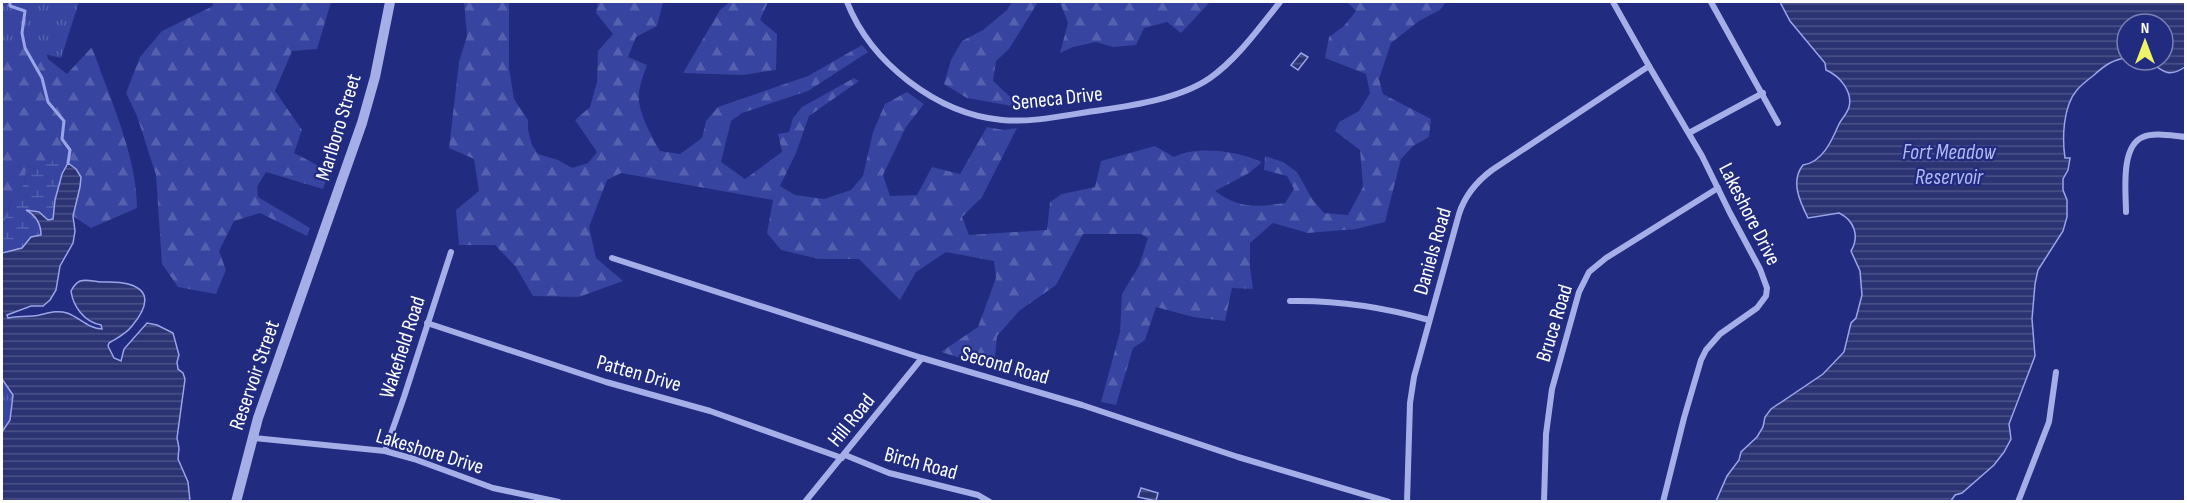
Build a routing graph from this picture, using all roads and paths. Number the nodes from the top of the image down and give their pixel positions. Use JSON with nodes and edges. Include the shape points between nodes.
{"nodes":[{"id":1,"x":390,"y":2,"type":"edge"},
{"id":2,"x":847,"y":2,"type":"edge"},
{"id":3,"x":1280,"y":2,"type":"edge"},
{"id":4,"x":1614,"y":2,"type":"edge"},
{"id":5,"x":1711,"y":2,"type":"edge"},
{"id":6,"x":1649,"y":66,"type":"junction"},
{"id":7,"x":1763,"y":93,"type":"junction"},
{"id":8,"x":1778,"y":123,"type":"dead end"},
{"id":9,"x":1689,"y":133,"type":"junction"},
{"id":10,"x":2186,"y":137,"type":"edge"},
{"id":11,"x":1718,"y":188,"type":"junction"},
{"id":12,"x":2126,"y":212,"type":"dead end"},
{"id":13,"x":451,"y":252,"type":"dead end"},
{"id":14,"x":612,"y":258,"type":"dead end"},
{"id":15,"x":314,"y":262,"type":"joint"},
{"id":16,"x":1290,"y":301,"type":"dead end"},
{"id":17,"x":1429,"y":320,"type":"junction"},
{"id":18,"x":427,"y":323,"type":"junction"},
{"id":19,"x":922,"y":358,"type":"junction"},
{"id":20,"x":2056,"y":372,"type":"dead end"},
{"id":21,"x":253,"y":438,"type":"junction"},
{"id":22,"x":385,"y":451,"type":"junction"},
{"id":23,"x":843,"y":457,"type":"junction"},
{"id":24,"x":236,"y":501,"type":"edge"},
{"id":25,"x":559,"y":501,"type":"edge"},
{"id":26,"x":805,"y":501,"type":"edge"},
{"id":27,"x":990,"y":501,"type":"edge"},
{"id":28,"x":1389,"y":501,"type":"edge"},
{"id":29,"x":1407,"y":501,"type":"edge"},
{"id":30,"x":1544,"y":501,"type":"edge"},
{"id":31,"x":1663,"y":501,"type":"edge"},
{"id":32,"x":2018,"y":501,"type":"edge"}],
"edges":[{"from":1,"to":15,"type":"street","name":"Marlboro Street","via":[[369,99]]},
{"from":2,"to":3,"type":"street","name":"Seneca Drive","via":[[877,50],[914,86],[957,110],[1004,120],[1143,104],[1185,90],[1208,80],[1229,62]]},
{"from":4,"to":6,"type":"street","name":"Lakeshore Drive"},
{"from":5,"to":7,"type":"street"},
{"from":6,"to":9,"type":"street","name":"Lakeshore Drive"},
{"from":6,"to":17,"type":"street","name":"Daniels Road","via":[[1492,170],[1470,190],[1459,214]]},
{"from":7,"to":8,"type":"street"},
{"from":7,"to":9,"type":"street"},
{"from":9,"to":11,"type":"street","name":"Lakeshore Drive"},
{"from":10,"to":12,"type":"street","via":[[2145,136],[2134,143],[2126,165]]},
{"from":11,"to":30,"type":"street","name":"Bruce Road","via":[[1589,272],[1569,325],[1549,405]]},
{"from":11,"to":31,"type":"street","name":"Lakeshore Drive","via":[[1765,280],[1766,296],[1706,350]]},
{"from":13,"to":18,"type":"street","name":"Wakefield Road"},
{"from":14,"to":19,"type":"street","name":"Second Road"},
{"from":15,"to":21,"type":"street","name":"Reservoir Street"},
{"from":16,"to":17,"type":"street","via":[[1356,304]]},
{"from":17,"to":29,"type":"street","name":"Daniels Road","via":[[1411,397]]},
{"from":18,"to":22,"type":"street","name":"Wakefield Road"},
{"from":18,"to":23,"type":"street","name":"Patten Drive","via":[[710,411]]},
{"from":19,"to":23,"type":"street","name":"Hill Road"},
{"from":19,"to":28,"type":"street","name":"Second Road"},
{"from":20,"to":32,"type":"street","via":[[2049,422]]},
{"from":21,"to":22,"type":"street","name":"Lakeshore Drive"},
{"from":21,"to":24,"type":"street","name":"Reservoir Street"},
{"from":22,"to":25,"type":"street","name":"Lakeshore Drive","via":[[493,488]]},
{"from":23,"to":26,"type":"street","name":"Hill Road"},
{"from":23,"to":27,"type":"street","name":"Birch Road"}]}
